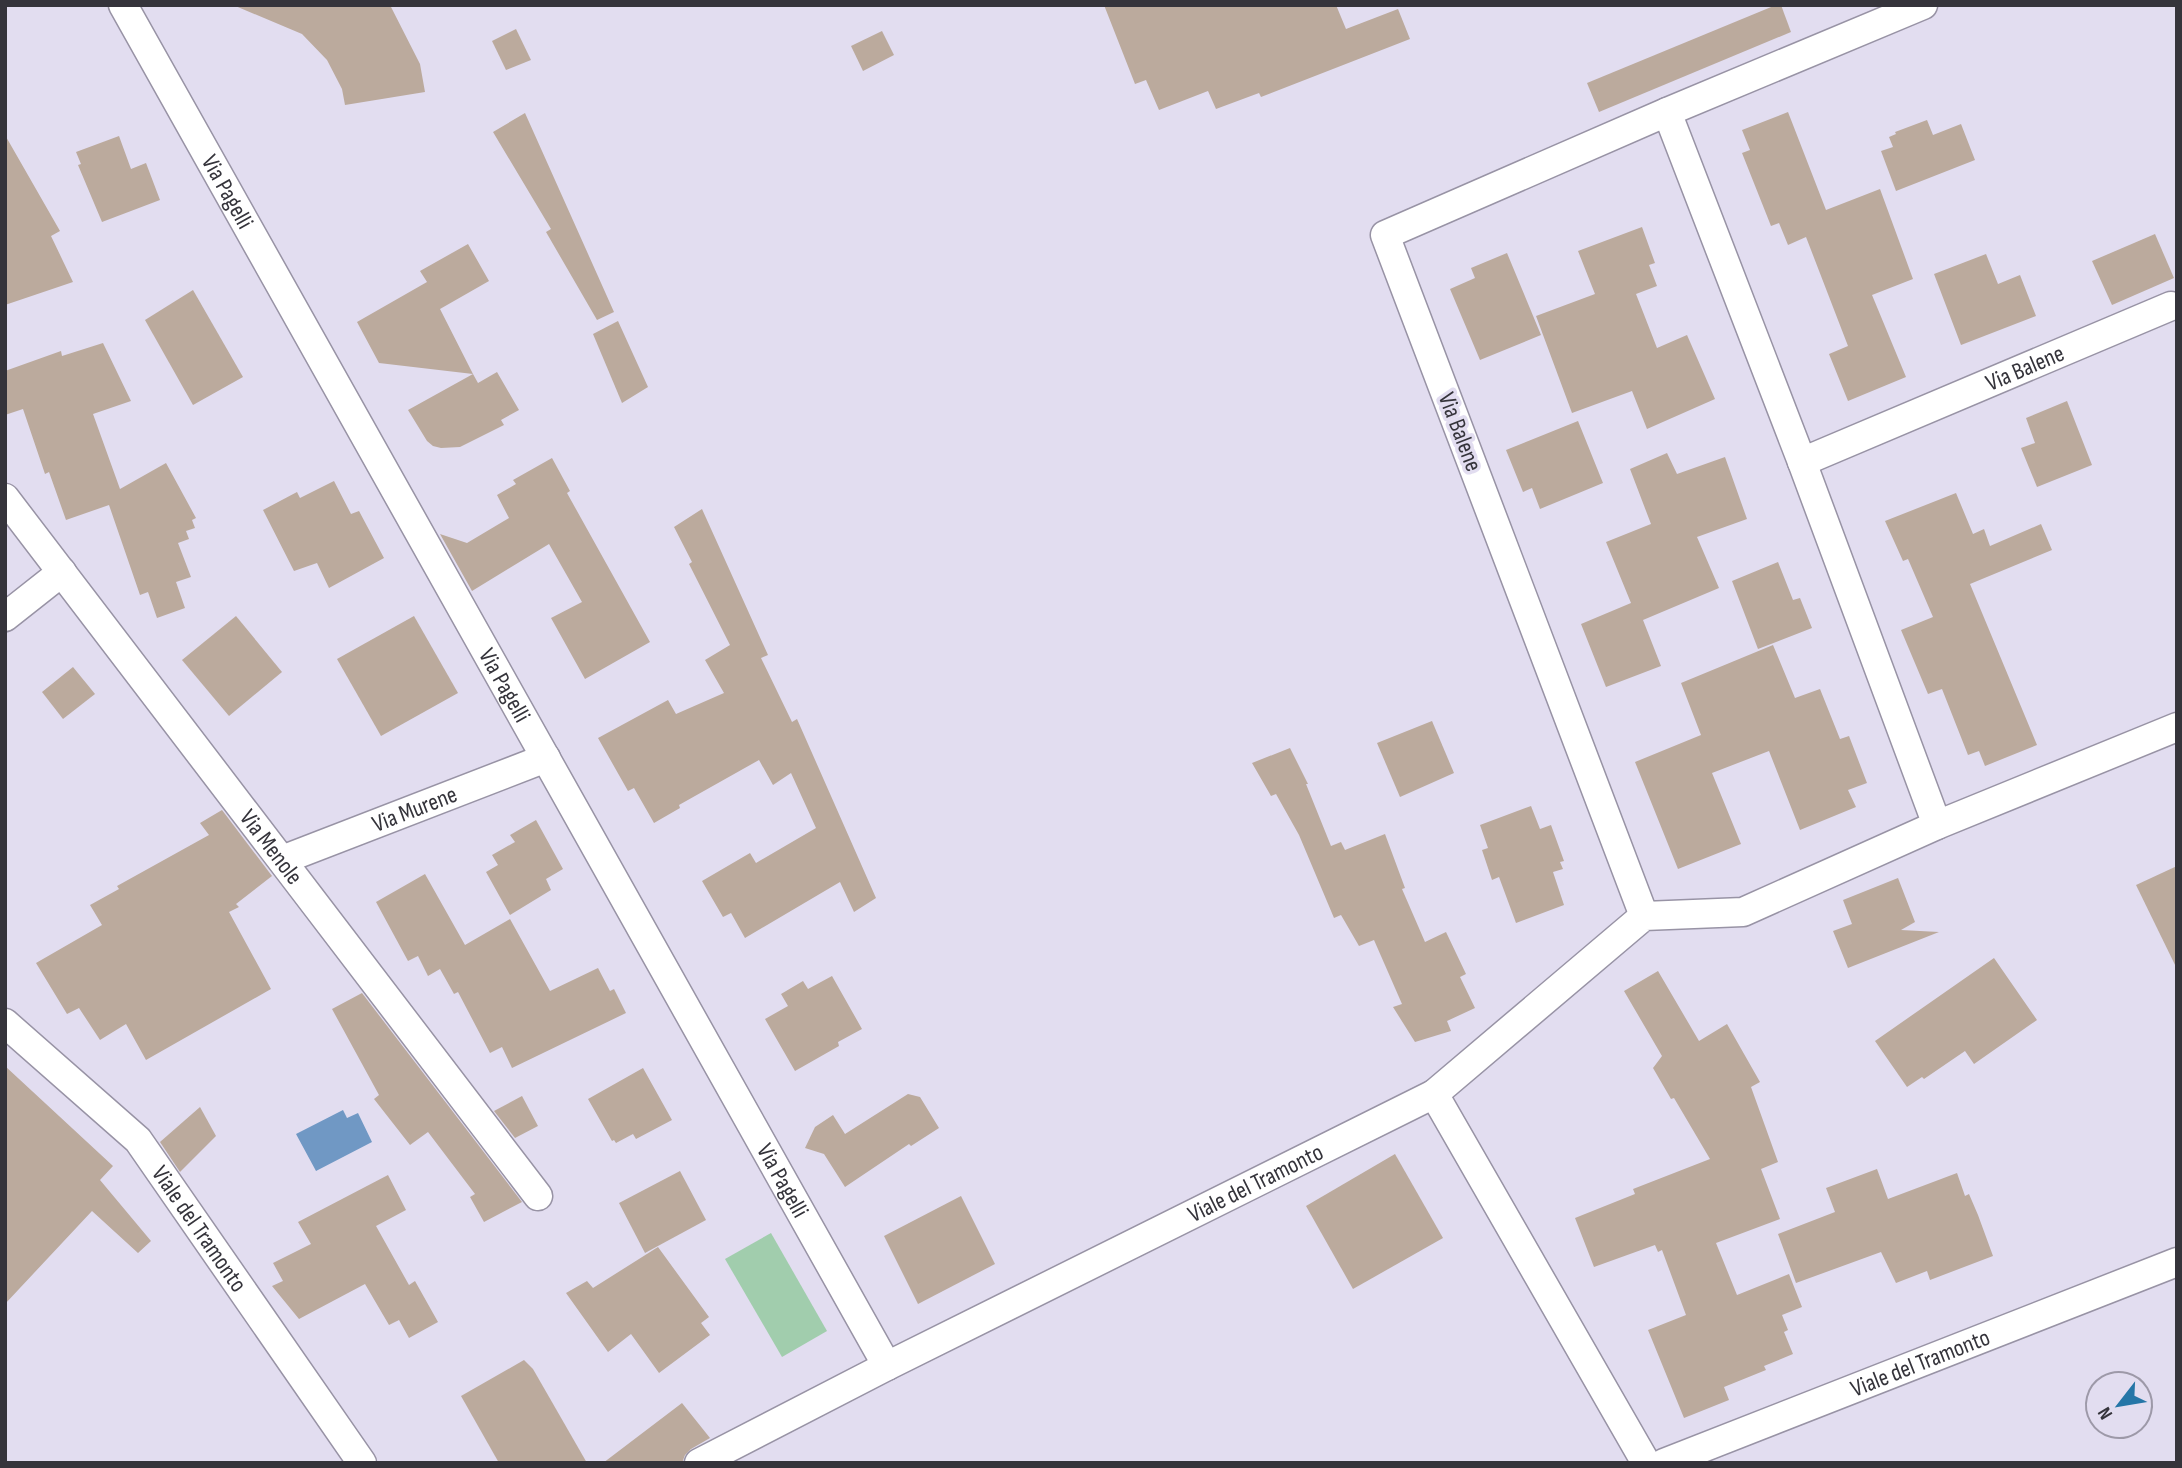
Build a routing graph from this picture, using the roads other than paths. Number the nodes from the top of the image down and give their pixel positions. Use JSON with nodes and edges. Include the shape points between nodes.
{"nodes":[{"id":1,"x":123,"y":5,"type":"edge"},
{"id":2,"x":1923,"y":5,"type":"edge"},
{"id":3,"x":1667,"y":111,"type":"junction"},
{"id":4,"x":2171,"y":306,"type":"dead end"},
{"id":5,"x":1802,"y":462,"type":"junction"},
{"id":6,"x":5,"y":498,"type":"edge"},
{"id":7,"x":62,"y":572,"type":"junction"},
{"id":8,"x":5,"y":617,"type":"edge"},
{"id":9,"x":2177,"y":727,"type":"edge"},
{"id":10,"x":546,"y":758,"type":"junction"},
{"id":11,"x":1937,"y":825,"type":"junction"},
{"id":12,"x":282,"y":860,"type":"junction"},
{"id":13,"x":1644,"y":916,"type":"junction"},
{"id":14,"x":5,"y":1023,"type":"edge"},
{"id":15,"x":1434,"y":1094,"type":"junction"},
{"id":16,"x":538,"y":1196,"type":"dead end"},
{"id":17,"x":2177,"y":1262,"type":"edge"},
{"id":18,"x":887,"y":1366,"type":"junction"},
{"id":19,"x":362,"y":1463,"type":"edge"},
{"id":20,"x":699,"y":1463,"type":"edge"},
{"id":21,"x":1646,"y":1463,"type":"edge"},
{"id":22,"x":1664,"y":1463,"type":"edge"}],
"edges":[{"from":1,"to":10,"type":"street","name":"Via Pagelli"},
{"from":2,"to":3,"type":"street","name":"Via Balene"},
{"from":3,"to":5,"type":"street"},
{"from":3,"to":13,"type":"street","name":"Via Balene","via":[[1385,235]]},
{"from":4,"to":5,"type":"street","name":"Via Balene"},
{"from":5,"to":11,"type":"street"},
{"from":6,"to":7,"type":"street","name":"Via Menole"},
{"from":7,"to":8,"type":"street"},
{"from":7,"to":12,"type":"street","name":"Via Menole"},
{"from":9,"to":11,"type":"street"},
{"from":10,"to":12,"type":"street","name":"Via Murene"},
{"from":10,"to":18,"type":"street","name":"Via Pagelli"},
{"from":11,"to":13,"type":"street","via":[[1743,912]]},
{"from":12,"to":16,"type":"street","name":"Via Menole"},
{"from":13,"to":15,"type":"street","name":"Viale del Tramonto"},
{"from":14,"to":19,"type":"street","name":"Viale del Tramonto","via":[[138,1140]]},
{"from":15,"to":18,"type":"street","name":"Viale del Tramonto"},
{"from":15,"to":21,"type":"street"},
{"from":17,"to":22,"type":"street","name":"Viale del Tramonto"},
{"from":18,"to":20,"type":"street","name":"Viale del Tramonto"}]}
